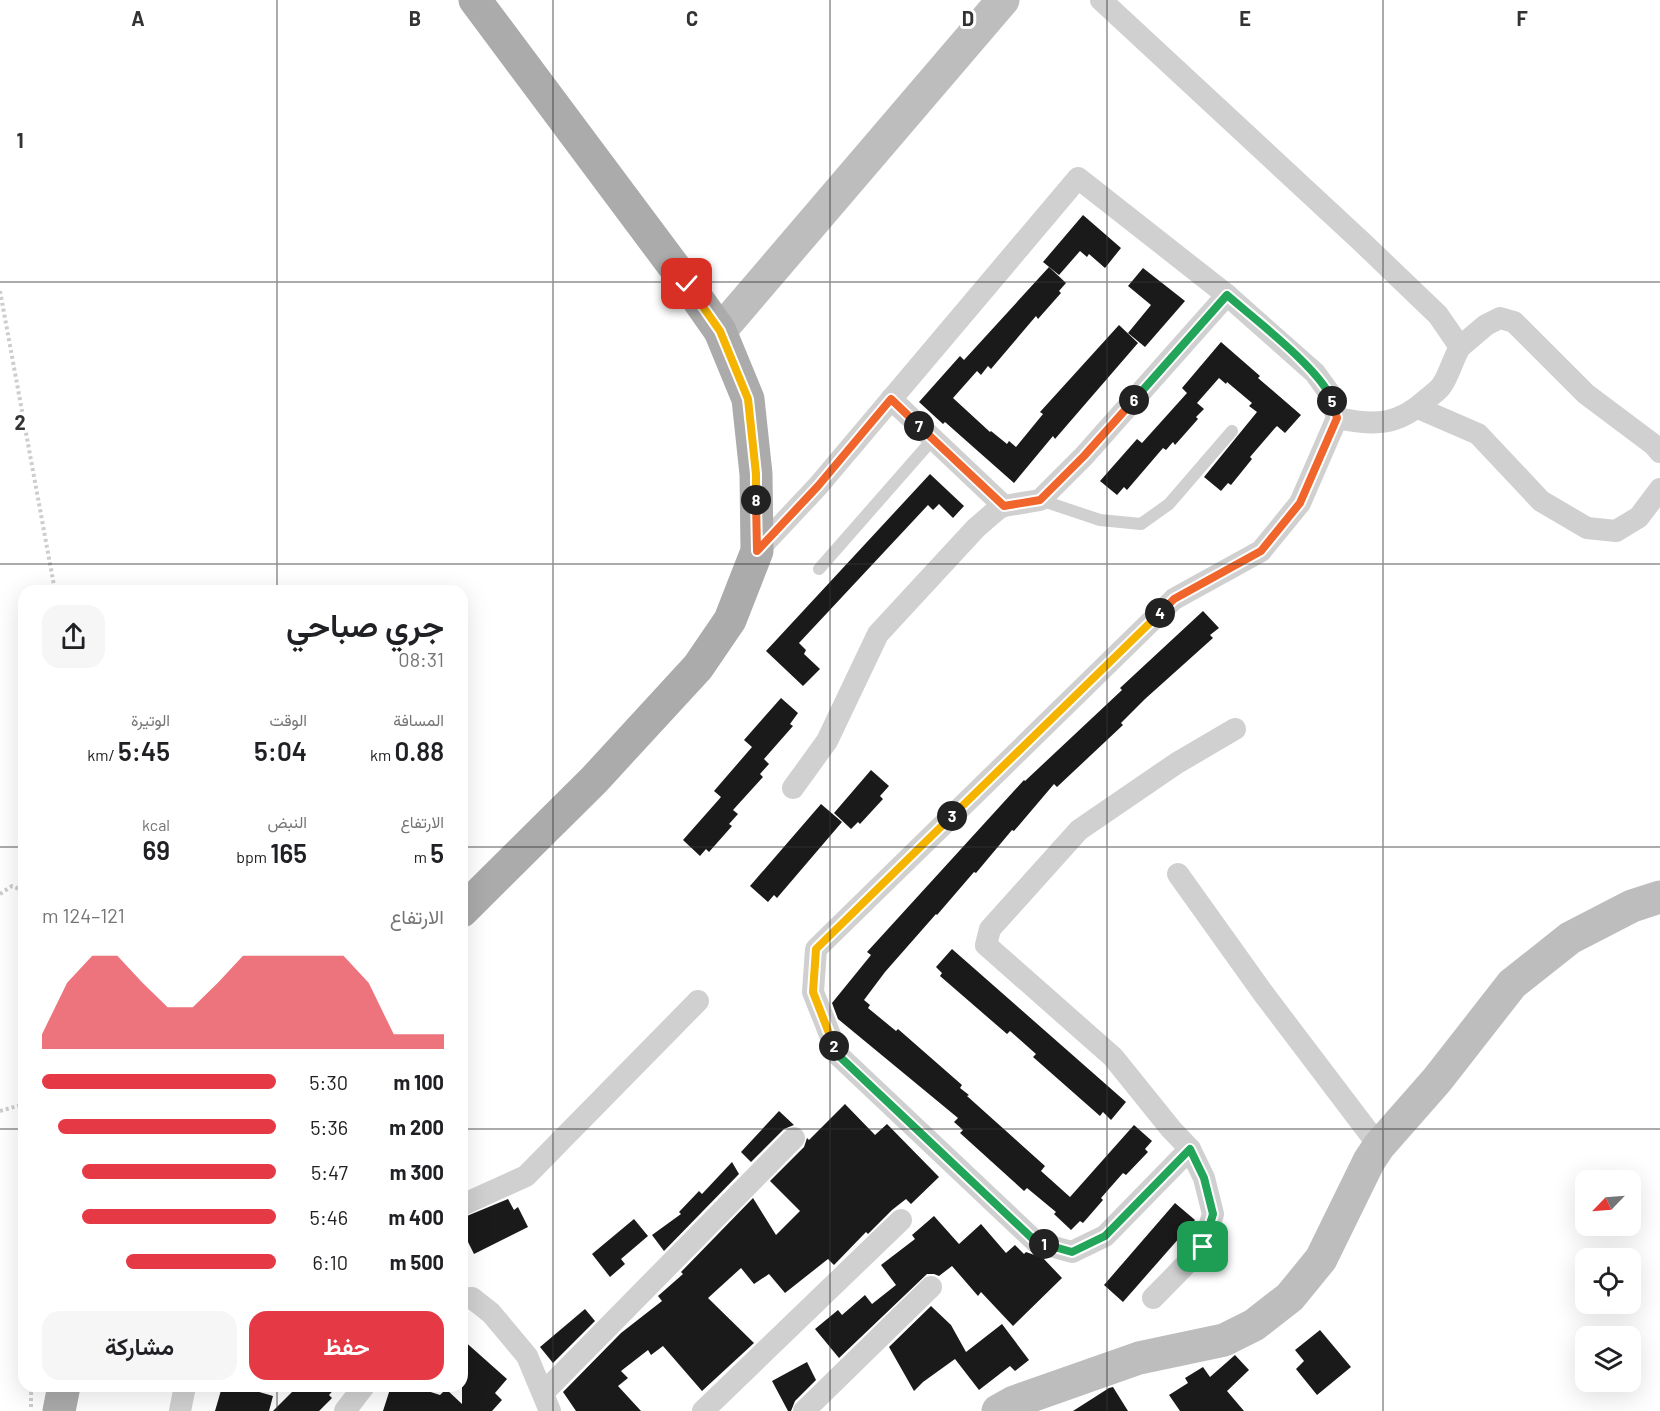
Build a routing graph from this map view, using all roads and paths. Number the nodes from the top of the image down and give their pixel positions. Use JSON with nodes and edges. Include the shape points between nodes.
{"nodes":[{"id":1,"x":475,"y":0,"type":"edge"},
{"id":2,"x":1003,"y":0,"type":"edge"},
{"id":3,"x":1101,"y":0,"type":"edge"},
{"id":4,"x":0,"y":291,"type":"edge"},
{"id":5,"x":1227,"y":295,"type":"junction"},
{"id":6,"x":720,"y":331,"type":"junction"},
{"id":7,"x":1460,"y":347,"type":"junction"},
{"id":8,"x":891,"y":399,"type":"junction"},
{"id":9,"x":1418,"y":408,"type":"junction"},
{"id":10,"x":1337,"y":418,"type":"junction"},
{"id":11,"x":1232,"y":431,"type":"dead end"},
{"id":12,"x":933,"y":439,"type":"junction"},
{"id":13,"x":1660,"y":452,"type":"edge"},
{"id":14,"x":1660,"y":489,"type":"edge"},
{"id":15,"x":1040,"y":500,"type":"junction"},
{"id":16,"x":1004,"y":506,"type":"junction"},
{"id":17,"x":757,"y":551,"type":"junction"},
{"id":18,"x":819,"y":569,"type":"dead end"},
{"id":19,"x":54,"y":585,"type":"edge"},
{"id":20,"x":1235,"y":729,"type":"dead end"},
{"id":21,"x":793,"y":788,"type":"dead end"},
{"id":22,"x":1178,"y":874,"type":"dead end"},
{"id":23,"x":18,"y":888,"type":"edge"},
{"id":24,"x":0,"y":894,"type":"edge"},
{"id":25,"x":1660,"y":897,"type":"edge"},
{"id":26,"x":468,"y":905,"type":"edge"},
{"id":27,"x":698,"y":1001,"type":"dead end"},
{"id":28,"x":18,"y":1106,"type":"edge"},
{"id":29,"x":0,"y":1111,"type":"edge"},
{"id":30,"x":794,"y":1138,"type":"dead end"},
{"id":31,"x":1379,"y":1146,"type":"junction"},
{"id":32,"x":1190,"y":1149,"type":"junction"},
{"id":33,"x":468,"y":1202,"type":"edge"},
{"id":34,"x":901,"y":1220,"type":"dead end"},
{"id":35,"x":931,"y":1287,"type":"dead end"},
{"id":36,"x":468,"y":1298,"type":"edge"},
{"id":37,"x":1153,"y":1298,"type":"dead end"},
{"id":38,"x":31,"y":1392,"type":"edge"},
{"id":39,"x":63,"y":1392,"type":"edge"},
{"id":40,"x":184,"y":1392,"type":"edge"},
{"id":41,"x":359,"y":1392,"type":"edge"},
{"id":42,"x":546,"y":1402,"type":"edge"},
{"id":43,"x":32,"y":1411,"type":"edge"},
{"id":44,"x":59,"y":1411,"type":"edge"},
{"id":45,"x":180,"y":1411,"type":"edge"},
{"id":46,"x":345,"y":1411,"type":"edge"},
{"id":47,"x":703,"y":1411,"type":"edge"},
{"id":48,"x":804,"y":1411,"type":"edge"},
{"id":49,"x":998,"y":1411,"type":"edge"}],
"edges":[{"from":1,"to":6,"type":"main road"},
{"from":2,"to":6,"type":"main road"},
{"from":3,"to":7,"type":"street","via":[[1364,243],[1438,315]]},
{"from":4,"to":19,"type":"path"},
{"from":5,"to":8,"type":"street","via":[[1078,178]]},
{"from":5,"to":10,"type":"street","via":[[1315,373],[1330,394]]},
{"from":5,"to":15,"type":"street"},
{"from":6,"to":17,"type":"main road","via":[[748,399],[756,474]]},
{"from":7,"to":9,"type":"street","via":[[1442,386]]},
{"from":7,"to":13,"type":"street","via":[[1500,318],[1514,322],[1587,394]]},
{"from":8,"to":12,"type":"street"},
{"from":8,"to":17,"type":"street"},
{"from":9,"to":10,"type":"street","via":[[1392,421],[1366,424]]},
{"from":9,"to":14,"type":"street","via":[[1478,434],[1541,501],[1587,528],[1616,531],[1639,517]]},
{"from":10,"to":32,"type":"street","via":[[1300,503],[1261,551],[1174,599],[816,949],[813,992],[838,1055],[1036,1242],[1072,1252],[1105,1236]]},
{"from":11,"to":15,"type":"lane","via":[[1169,504],[1141,524],[1100,520]]},
{"from":12,"to":16,"type":"street"},
{"from":12,"to":18,"type":"lane"},
{"from":15,"to":16,"type":"street"},
{"from":16,"to":21,"type":"street","via":[[976,528],[878,634],[827,741]]},
{"from":17,"to":26,"type":"main road","via":[[730,620],[698,667],[594,780]]},
{"from":20,"to":32,"type":"street","via":[[1079,830],[990,929],[986,945],[1113,1057]]},
{"from":22,"to":31,"type":"street"},
{"from":23,"to":24,"type":"path","via":[[12,886]]},
{"from":25,"to":31,"type":"main road","via":[[1632,906],[1570,938],[1512,984]]},
{"from":27,"to":33,"type":"street","via":[[526,1176]]},
{"from":28,"to":29,"type":"path"},
{"from":30,"to":42,"type":"street"},
{"from":31,"to":49,"type":"main road","via":[[1321,1258],[1290,1297],[1254,1325],[1224,1340],[1139,1358]]},
{"from":32,"to":37,"type":"street","via":[[1204,1178],[1213,1214],[1203,1247]]},
{"from":34,"to":47,"type":"street"},
{"from":35,"to":48,"type":"street"},
{"from":36,"to":42,"type":"street","via":[[492,1313],[527,1356]]},
{"from":38,"to":43,"type":"path"},
{"from":39,"to":44,"type":"main road"},
{"from":40,"to":45,"type":"street"},
{"from":41,"to":46,"type":"street"}]}
